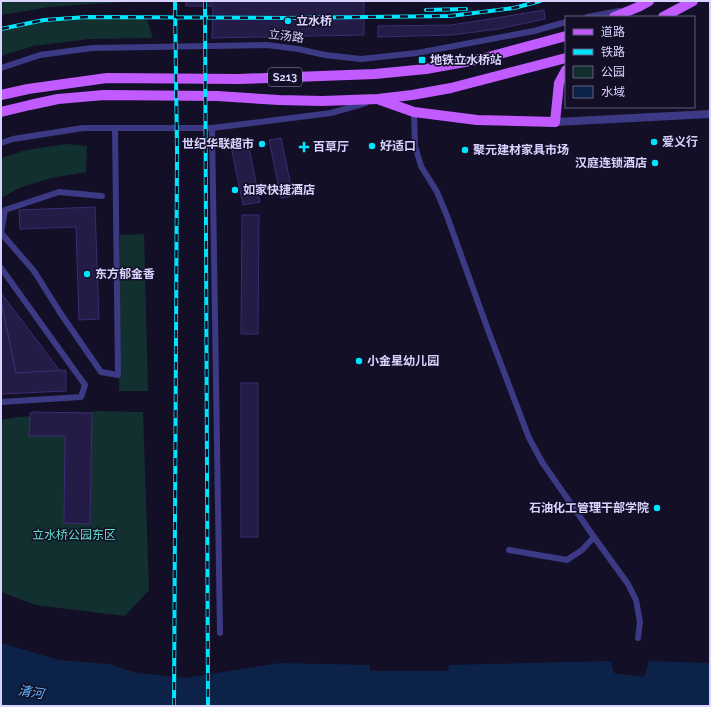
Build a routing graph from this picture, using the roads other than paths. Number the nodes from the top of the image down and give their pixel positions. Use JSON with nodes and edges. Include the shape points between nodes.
{"nodes":[{"id":1,"x":649,"y":1,"type":"edge"},
{"id":2,"x":693,"y":1,"type":"edge"},
{"id":3,"x":638,"y":7,"type":"junction"},
{"id":4,"x":592,"y":16,"type":"edge"},
{"id":5,"x":616,"y":16,"type":"edge"},
{"id":6,"x":665,"y":16,"type":"edge"},
{"id":7,"x":565,"y":22,"type":"edge"},
{"id":8,"x":565,"y":36,"type":"edge"},
{"id":9,"x":565,"y":58,"type":"edge"},
{"id":10,"x":1,"y":68,"type":"edge"},
{"id":11,"x":565,"y":72,"type":"edge"},
{"id":12,"x":1,"y":95,"type":"edge"},
{"id":13,"x":378,"y":99,"type":"junction"},
{"id":14,"x":1,"y":112,"type":"edge"},
{"id":15,"x":414,"y":112,"type":"junction"},
{"id":16,"x":710,"y":114,"type":"edge"},
{"id":17,"x":556,"y":122,"type":"junction"},
{"id":18,"x":115,"y":128,"type":"junction"},
{"id":19,"x":212,"y":128,"type":"junction"},
{"id":20,"x":1,"y":143,"type":"edge"},
{"id":21,"x":102,"y":196,"type":"dead end"},
{"id":22,"x":1,"y":268,"type":"edge"},
{"id":23,"x":1,"y":402,"type":"edge"},
{"id":24,"x":594,"y":537,"type":"junction"},
{"id":25,"x":509,"y":550,"type":"dead end"},
{"id":26,"x":220,"y":633,"type":"dead end"},
{"id":27,"x":638,"y":638,"type":"dead end"}],
"edges":[{"from":1,"to":3,"type":"main road"},
{"from":2,"to":6,"type":"main road"},
{"from":3,"to":4,"type":"street"},
{"from":3,"to":5,"type":"main road"},
{"from":7,"to":10,"type":"street","name":"立汤路","number":"S213","via":[[534,31],[417,53],[361,59],[267,45],[92,48],[40,55]]},
{"from":8,"to":12,"type":"main road","number":"S213","via":[[481,59],[426,69],[375,74],[239,79],[107,78]]},
{"from":9,"to":13,"type":"main road","number":"S213","via":[[451,88]]},
{"from":11,"to":17,"type":"main road","via":[[559,82]]},
{"from":13,"to":14,"type":"main road","number":"S213","via":[[315,101],[217,96],[104,95],[58,99]]},
{"from":13,"to":15,"type":"main road"},
{"from":13,"to":19,"type":"street","number":"S213","via":[[331,113]]},
{"from":15,"to":17,"type":"main road","via":[[476,120]]},
{"from":15,"to":24,"type":"street","via":[[415,146],[421,166],[447,216],[529,438],[542,462]]},
{"from":16,"to":17,"type":"street"},
{"from":18,"to":19,"type":"street","number":"S213"},
{"from":18,"to":20,"type":"street","number":"S213","via":[[83,128]]},
{"from":18,"to":21,"type":"street","via":[[118,375],[101,372],[60,314],[34,271],[1,234],[5,210],[59,192]]},
{"from":19,"to":26,"type":"street"},
{"from":22,"to":23,"type":"street","via":[[86,385],[81,397]]},
{"from":24,"to":25,"type":"street","via":[[582,550],[567,560]]},
{"from":24,"to":27,"type":"street","via":[[628,584],[636,600],[640,622]]}]}
